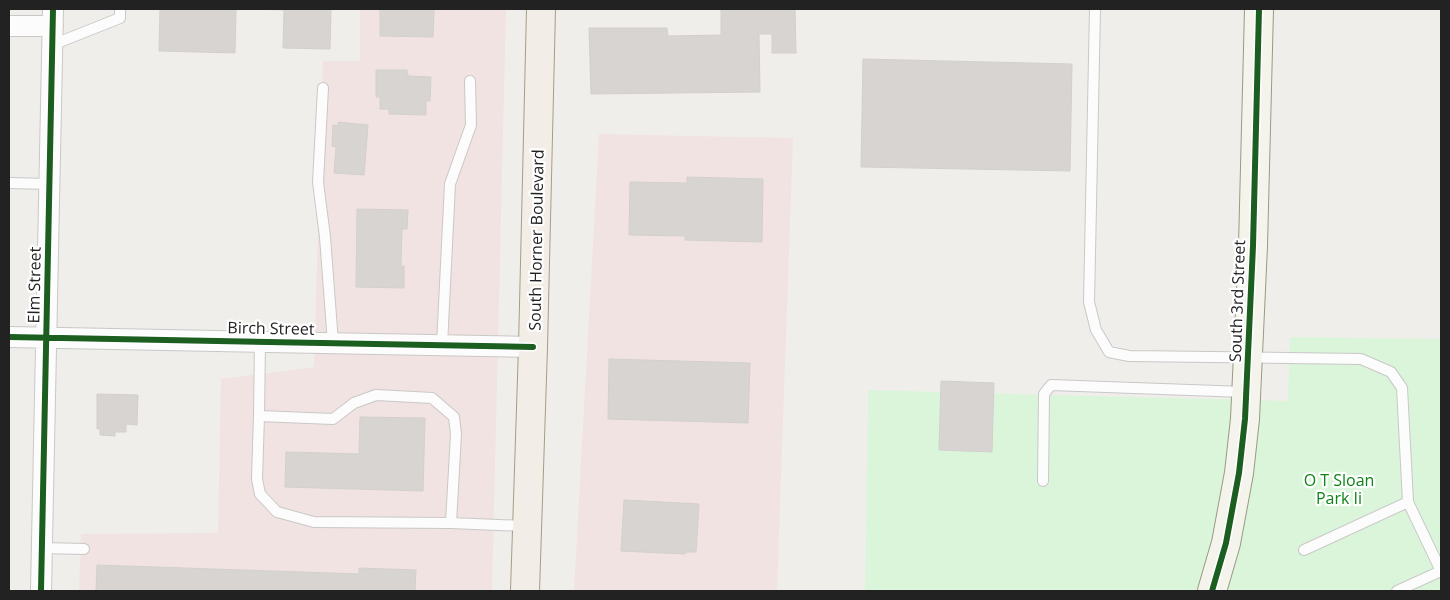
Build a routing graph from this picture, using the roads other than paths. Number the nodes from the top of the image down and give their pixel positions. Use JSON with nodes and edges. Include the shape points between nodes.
{"nodes":[{"id":1,"x":120,"y":9,"type":"edge"},
{"id":2,"x":541,"y":9,"type":"edge"},
{"id":3,"x":1095,"y":9,"type":"edge"},
{"id":4,"x":1259,"y":9,"type":"edge"},
{"id":5,"x":9,"y":26,"type":"edge"},
{"id":6,"x":53,"y":27,"type":"edge"},
{"id":7,"x":470,"y":81,"type":"dead end"},
{"id":8,"x":323,"y":88,"type":"dead end"},
{"id":9,"x":9,"y":183,"type":"edge"},
{"id":10,"x":50,"y":184,"type":"junction"},
{"id":11,"x":9,"y":337,"type":"edge"},
{"id":12,"x":47,"y":337,"type":"junction"},
{"id":13,"x":260,"y":342,"type":"junction"},
{"id":14,"x":333,"y":343,"type":"junction"},
{"id":15,"x":442,"y":345,"type":"junction"},
{"id":16,"x":533,"y":347,"type":"junction"},
{"id":17,"x":1248,"y":358,"type":"junction"},
{"id":18,"x":1246,"y":392,"type":"junction"},
{"id":19,"x":259,"y":416,"type":"junction"},
{"id":20,"x":1043,"y":481,"type":"dead end"},
{"id":21,"x":1408,"y":502,"type":"junction"},
{"id":22,"x":451,"y":523,"type":"junction"},
{"id":23,"x":527,"y":526,"type":"junction"},
{"id":24,"x":42,"y":548,"type":"junction"},
{"id":25,"x":84,"y":549,"type":"dead end"},
{"id":26,"x":1304,"y":550,"type":"dead end"},
{"id":27,"x":1441,"y":571,"type":"edge"},
{"id":28,"x":41,"y":591,"type":"edge"},
{"id":29,"x":524,"y":591,"type":"edge"},
{"id":30,"x":1212,"y":591,"type":"edge"},
{"id":31,"x":1397,"y":591,"type":"edge"}],
"edges":[{"from":1,"to":6,"type":"lane","via":[[120,18]]},
{"from":2,"to":16,"type":"main road","name":"South Horner Boulevard"},
{"from":3,"to":17,"type":"lane","via":[[1089,302],[1096,330],[1109,352],[1129,356]]},
{"from":4,"to":17,"type":"street","name":"South 3rd Street"},
{"from":5,"to":6,"type":"street"},
{"from":6,"to":10,"type":"street","name":"Elm Street"},
{"from":7,"to":15,"type":"lane","via":[[471,125],[450,184]]},
{"from":8,"to":14,"type":"lane","via":[[318,182]]},
{"from":9,"to":10,"type":"lane"},
{"from":10,"to":12,"type":"street","name":"Elm Street"},
{"from":11,"to":12,"type":"street","name":"Birch Street"},
{"from":12,"to":13,"type":"street","name":"Birch Street"},
{"from":12,"to":24,"type":"street","name":"Elm Street"},
{"from":13,"to":14,"type":"street","name":"Birch Street"},
{"from":13,"to":19,"type":"lane"},
{"from":14,"to":15,"type":"street","name":"Birch Street"},
{"from":15,"to":16,"type":"street","name":"Birch Street"},
{"from":16,"to":23,"type":"main road","name":"South Horner Boulevard"},
{"from":17,"to":18,"type":"street","name":"South 3rd Street"},
{"from":17,"to":21,"type":"lane","via":[[1361,359],[1391,372],[1402,388]]},
{"from":18,"to":20,"type":"lane","via":[[1051,385],[1044,394]]},
{"from":18,"to":30,"type":"street","name":"South 3rd Street","via":[[1239,473],[1226,543]]},
{"from":19,"to":22,"type":"lane","via":[[257,479],[260,494],[277,512],[314,522]]},
{"from":19,"to":22,"type":"lane","via":[[333,419],[354,403],[376,395],[432,398],[454,417]]},
{"from":21,"to":26,"type":"lane"},
{"from":21,"to":27,"type":"lane"},
{"from":22,"to":23,"type":"lane"},
{"from":23,"to":29,"type":"main road","name":"South Horner Boulevard"},
{"from":24,"to":25,"type":"lane"},
{"from":24,"to":28,"type":"street","name":"Elm Street"},
{"from":27,"to":31,"type":"lane"}]}
